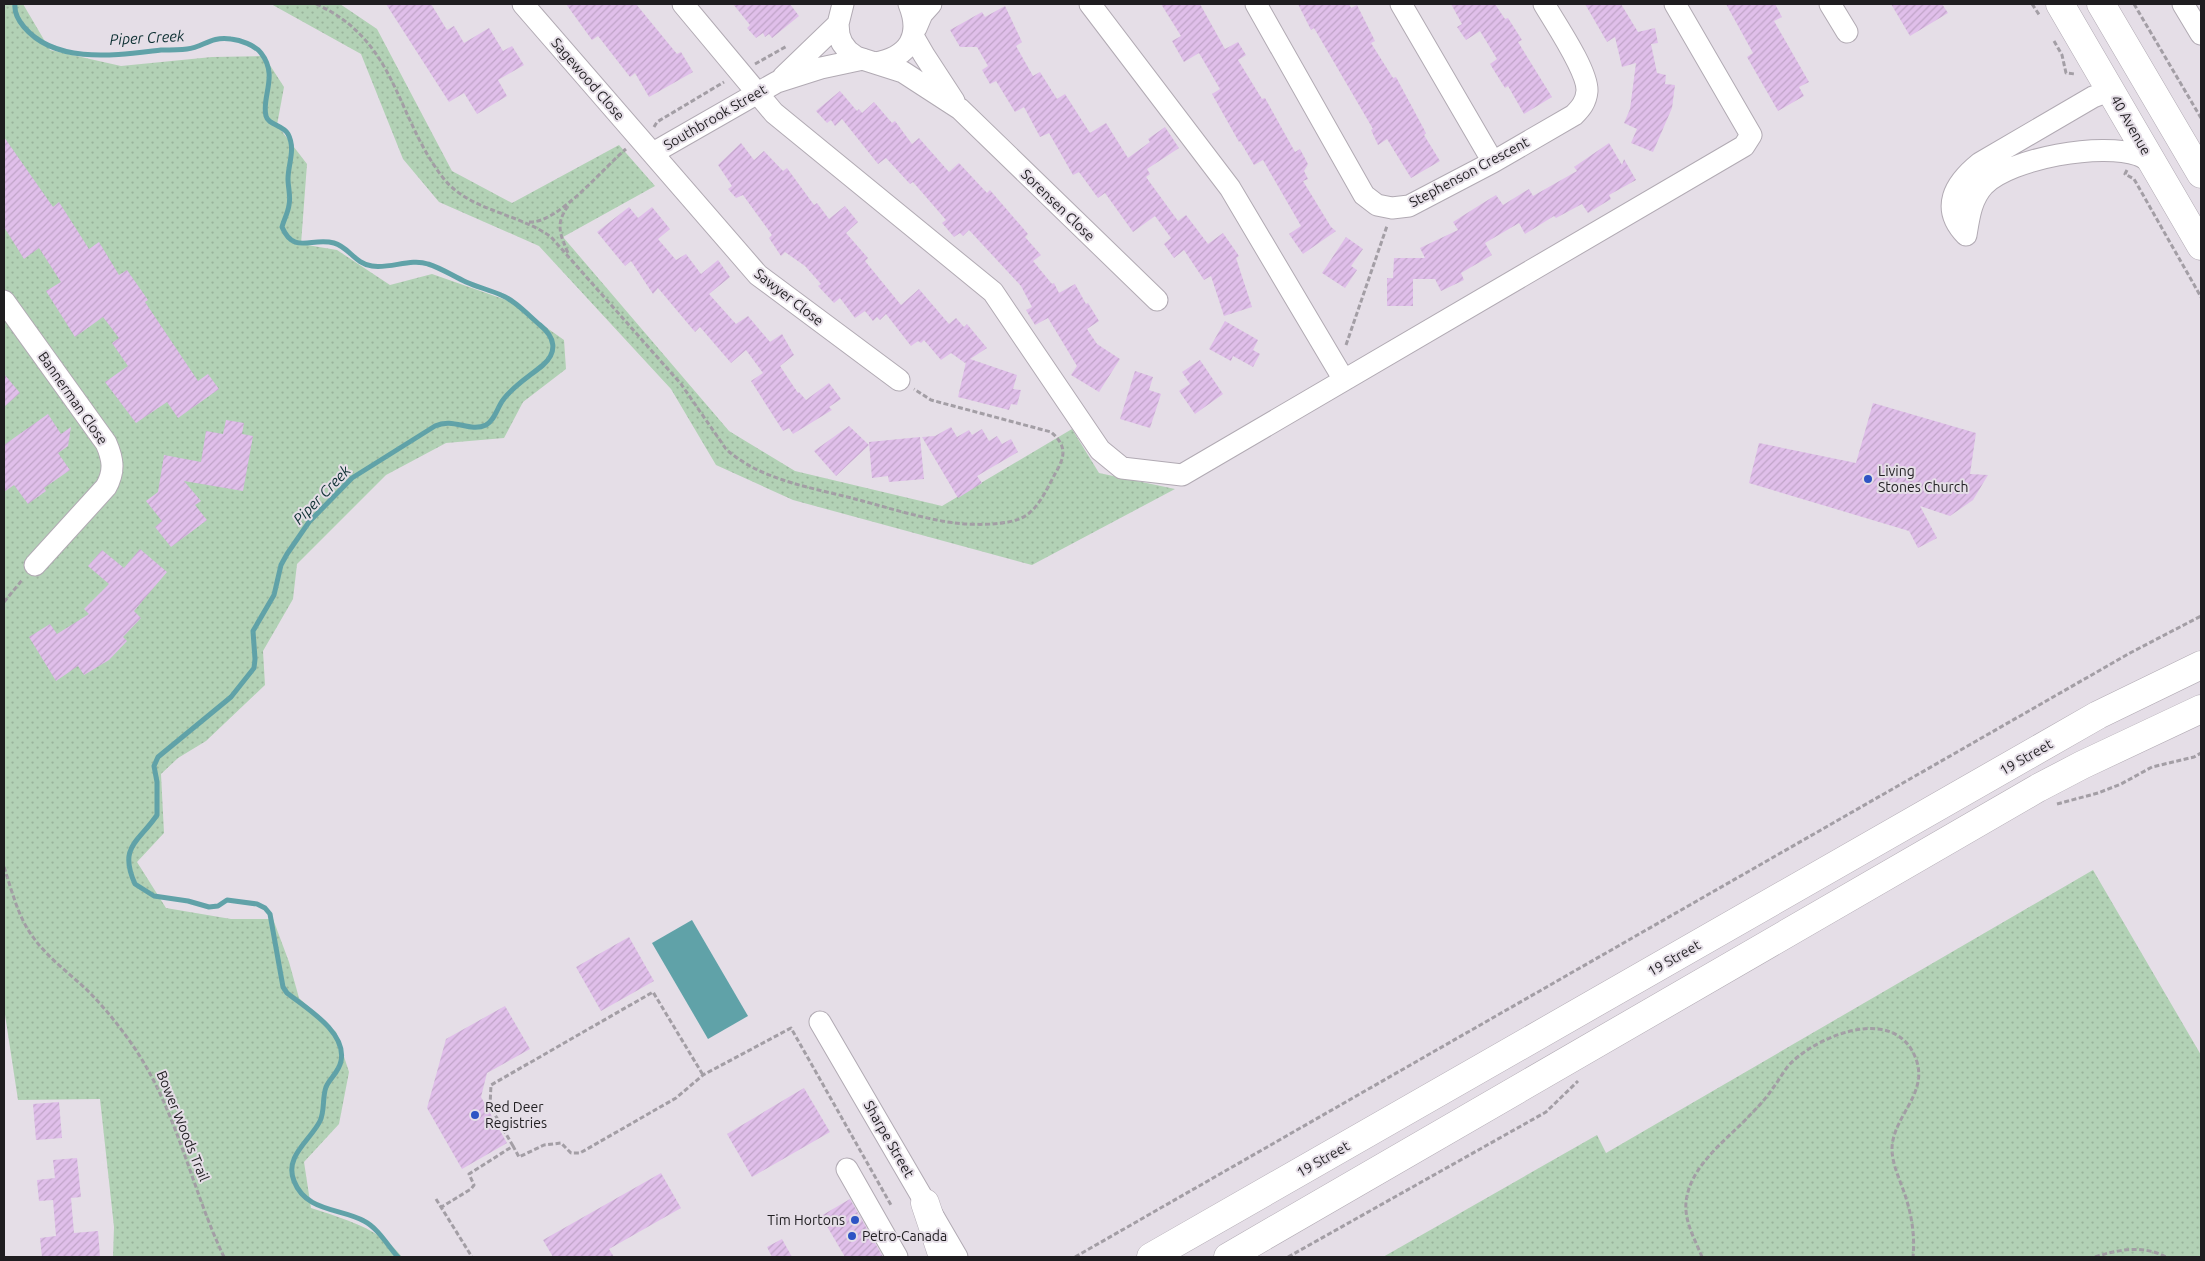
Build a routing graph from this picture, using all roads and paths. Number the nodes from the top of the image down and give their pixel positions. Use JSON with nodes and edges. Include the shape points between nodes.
{"nodes":[{"id":1,"x":316,"y":4,"type":"edge"},
{"id":2,"x":523,"y":4,"type":"edge"},
{"id":3,"x":683,"y":4,"type":"edge"},
{"id":4,"x":910,"y":4,"type":"edge"},
{"id":5,"x":931,"y":4,"type":"edge"},
{"id":6,"x":1090,"y":4,"type":"edge"},
{"id":7,"x":1256,"y":4,"type":"edge"},
{"id":8,"x":1401,"y":4,"type":"edge"},
{"id":9,"x":1544,"y":4,"type":"edge"},
{"id":10,"x":1675,"y":4,"type":"edge"},
{"id":11,"x":1830,"y":4,"type":"edge"},
{"id":12,"x":2032,"y":4,"type":"edge"},
{"id":13,"x":2101,"y":4,"type":"edge"},
{"id":14,"x":2134,"y":4,"type":"edge"},
{"id":15,"x":2183,"y":4,"type":"edge"},
{"id":16,"x":2050,"y":10,"type":"edge"},
{"id":17,"x":839,"y":13,"type":"edge"},
{"id":18,"x":915,"y":32,"type":"junction"},
{"id":19,"x":1847,"y":32,"type":"dead end"},
{"id":20,"x":2049,"y":33,"type":"dead end"},
{"id":21,"x":2201,"y":34,"type":"edge"},
{"id":22,"x":869,"y":61,"type":"junction"},
{"id":23,"x":2080,"y":74,"type":"dead end"},
{"id":24,"x":777,"y":82,"type":"junction"},
{"id":25,"x":2111,"y":90,"type":"junction"},
{"id":26,"x":758,"y":93,"type":"junction"},
{"id":27,"x":960,"y":109,"type":"junction"},
{"id":28,"x":2201,"y":118,"type":"edge"},
{"id":29,"x":628,"y":148,"type":"dead end"},
{"id":30,"x":653,"y":153,"type":"junction"},
{"id":31,"x":1493,"y":162,"type":"junction"},
{"id":32,"x":2154,"y":165,"type":"junction"},
{"id":33,"x":2127,"y":167,"type":"dead end"},
{"id":34,"x":2201,"y":175,"type":"edge"},
{"id":35,"x":569,"y":203,"type":"junction"},
{"id":36,"x":1392,"y":208,"type":"junction"},
{"id":37,"x":526,"y":222,"type":"junction"},
{"id":38,"x":2201,"y":246,"type":"edge"},
{"id":39,"x":569,"y":256,"type":"junction"},
{"id":40,"x":2201,"y":297,"type":"edge"},
{"id":41,"x":1157,"y":300,"type":"dead end"},
{"id":42,"x":4,"y":301,"type":"edge"},
{"id":43,"x":1341,"y":375,"type":"junction"},
{"id":44,"x":900,"y":380,"type":"joint"},
{"id":45,"x":35,"y":565,"type":"joint"},
{"id":46,"x":4,"y":602,"type":"edge"},
{"id":47,"x":2201,"y":616,"type":"edge"},
{"id":48,"x":2201,"y":665,"type":"edge"},
{"id":49,"x":2201,"y":708,"type":"edge"},
{"id":50,"x":2201,"y":726,"type":"edge"},
{"id":51,"x":2201,"y":752,"type":"edge"},
{"id":52,"x":2046,"y":797,"type":"junction"},
{"id":53,"x":4,"y":867,"type":"edge"},
{"id":54,"x":820,"y":1022,"type":"dead end"},
{"id":55,"x":703,"y":1075,"type":"junction"},
{"id":56,"x":1582,"y":1077,"type":"dead end"},
{"id":57,"x":513,"y":1146,"type":"junction"},
{"id":58,"x":847,"y":1169,"type":"dead end"},
{"id":59,"x":436,"y":1199,"type":"dead end"},
{"id":60,"x":925,"y":1203,"type":"junction"},
{"id":61,"x":440,"y":1208,"type":"junction"},
{"id":62,"x":896,"y":1213,"type":"dead end"},
{"id":63,"x":224,"y":1257,"type":"edge"},
{"id":64,"x":472,"y":1257,"type":"edge"},
{"id":65,"x":897,"y":1257,"type":"edge"},
{"id":66,"x":943,"y":1257,"type":"edge"},
{"id":67,"x":957,"y":1257,"type":"edge"},
{"id":68,"x":1075,"y":1257,"type":"edge"},
{"id":69,"x":1151,"y":1257,"type":"edge"},
{"id":70,"x":1228,"y":1257,"type":"edge"},
{"id":71,"x":1288,"y":1257,"type":"edge"},
{"id":72,"x":1702,"y":1257,"type":"edge"},
{"id":73,"x":1913,"y":1257,"type":"edge"},
{"id":74,"x":2095,"y":1257,"type":"edge"},
{"id":75,"x":2166,"y":1257,"type":"edge"}],
"edges":[{"from":1,"to":37,"type":"path","via":[[356,30],[382,60],[445,180],[468,198]]},
{"from":2,"to":30,"type":"street","name":"Sagewood Close"},
{"from":3,"to":26,"type":"street"},
{"from":4,"to":18,"type":"street","name":"Sorensen Close"},
{"from":5,"to":18,"type":"street","via":[[922,14]]},
{"from":6,"to":43,"type":"street","via":[[1230,188]]},
{"from":7,"to":36,"type":"street","name":"Stephenson Crescent","via":[[1364,195],[1377,204]]},
{"from":8,"to":31,"type":"street"},
{"from":9,"to":31,"type":"street","name":"Stephenson Crescent","via":[[1579,64],[1587,93],[1574,115]]},
{"from":10,"to":43,"type":"street","via":[[1751,135],[1744,146]]},
{"from":11,"to":19,"type":"street"},
{"from":12,"to":16,"type":"path"},
{"from":13,"to":34,"type":"main road"},
{"from":14,"to":28,"type":"path"},
{"from":15,"to":21,"type":"street"},
{"from":16,"to":25,"type":"main road","name":"40 Avenue"},
{"from":17,"to":22,"type":"street","via":[[842,43],[856,57]]},
{"from":17,"to":24,"type":"street","name":"Southbrook Street"},
{"from":18,"to":22,"type":"street","name":"Southbrook Street","via":[[901,54],[887,61]]},
{"from":18,"to":27,"type":"street","name":"Sorensen Close","via":[[924,56]]},
{"from":20,"to":23,"type":"path","via":[[2062,55],[2066,73]]},
{"from":22,"to":24,"type":"street","name":"Southbrook Street","via":[[821,68]]},
{"from":22,"to":27,"type":"street","name":"Sorensen Close","via":[[903,72]]},
{"from":24,"to":26,"type":"street","name":"Southbrook Street"},
{"from":25,"to":32,"type":"main road","name":"40 Avenue"},
{"from":25,"to":32,"type":"street","via":[[2093,97],[1970,170],[1954,193],[1953,218],[1966,235],[1975,197],[1991,180],[2054,156],[2094,150],[2124,151],[2139,155]]},
{"from":25,"to":34,"type":"main road","via":[[2124,93],[2140,103]]},
{"from":26,"to":30,"type":"street","name":"Southbrook Street"},
{"from":26,"to":43,"type":"street","via":[[774,113],[993,292],[1100,450],[1122,468],[1182,475]]},
{"from":27,"to":41,"type":"street","name":"Sorensen Close"},
{"from":29,"to":35,"type":"path"},
{"from":30,"to":44,"type":"street","name":"Sawyer Close","via":[[758,275]]},
{"from":31,"to":36,"type":"street","name":"Stephenson Crescent","via":[[1409,206]]},
{"from":32,"to":38,"type":"main road","name":"40 Avenue"},
{"from":33,"to":40,"type":"path","via":[[2125,174],[2134,179]]},
{"from":35,"to":37,"type":"path","via":[[542,220]]},
{"from":35,"to":39,"type":"path","via":[[561,216],[559,228]]},
{"from":36,"to":43,"type":"path"},
{"from":37,"to":39,"type":"path","via":[[551,236]]},
{"from":39,"to":44,"type":"path","via":[[681,384],[735,458],[774,477],[938,520],[981,524],[1006,522],[1033,510],[1059,467],[1063,454],[1060,440],[1051,432],[931,400]]},
{"from":42,"to":45,"type":"street","name":"Bannerman Close","via":[[106,443],[113,465],[106,487]]},
{"from":45,"to":46,"type":"path"},
{"from":47,"to":68,"type":"path","via":[[2130,653]]},
{"from":48,"to":69,"type":"main road","name":"19 Street","via":[[2098,715]]},
{"from":49,"to":52,"type":"main road","via":[[2082,765]]},
{"from":50,"to":52,"type":"main road","via":[[2106,766]]},
{"from":51,"to":52,"type":"path","via":[[2194,757],[2152,767],[2098,793]]},
{"from":52,"to":70,"type":"main road"},
{"from":53,"to":63,"type":"path","name":"Bower Woods Trail","via":[[21,916],[33,937],[104,1008],[152,1078]]},
{"from":54,"to":60,"type":"street","name":"Sharpe Street"},
{"from":55,"to":57,"type":"path","via":[[676,1098],[580,1153],[572,1153],[561,1143],[544,1145],[519,1157]]},
{"from":55,"to":57,"type":"path","via":[[653,992],[492,1085],[490,1106]]},
{"from":55,"to":62,"type":"path","via":[[791,1028]]},
{"from":56,"to":71,"type":"path","via":[[1546,1112]]},
{"from":57,"to":61,"type":"path","via":[[469,1174],[474,1185]]},
{"from":58,"to":65,"type":"street"},
{"from":59,"to":61,"type":"path"},
{"from":60,"to":66,"type":"main road"},
{"from":60,"to":67,"type":"street","name":"Sharpe Street"},
{"from":61,"to":64,"type":"path"},
{"from":72,"to":73,"type":"path","via":[[1689,1226],[1686,1206],[1699,1170],[1761,1104],[1794,1060],[1839,1035],[1867,1028],[1882,1030],[1904,1040],[1914,1054],[1919,1071],[1919,1085],[1892,1146],[1913,1224]]},
{"from":74,"to":75,"type":"path","via":[[2129,1249],[2148,1250]]}]}
